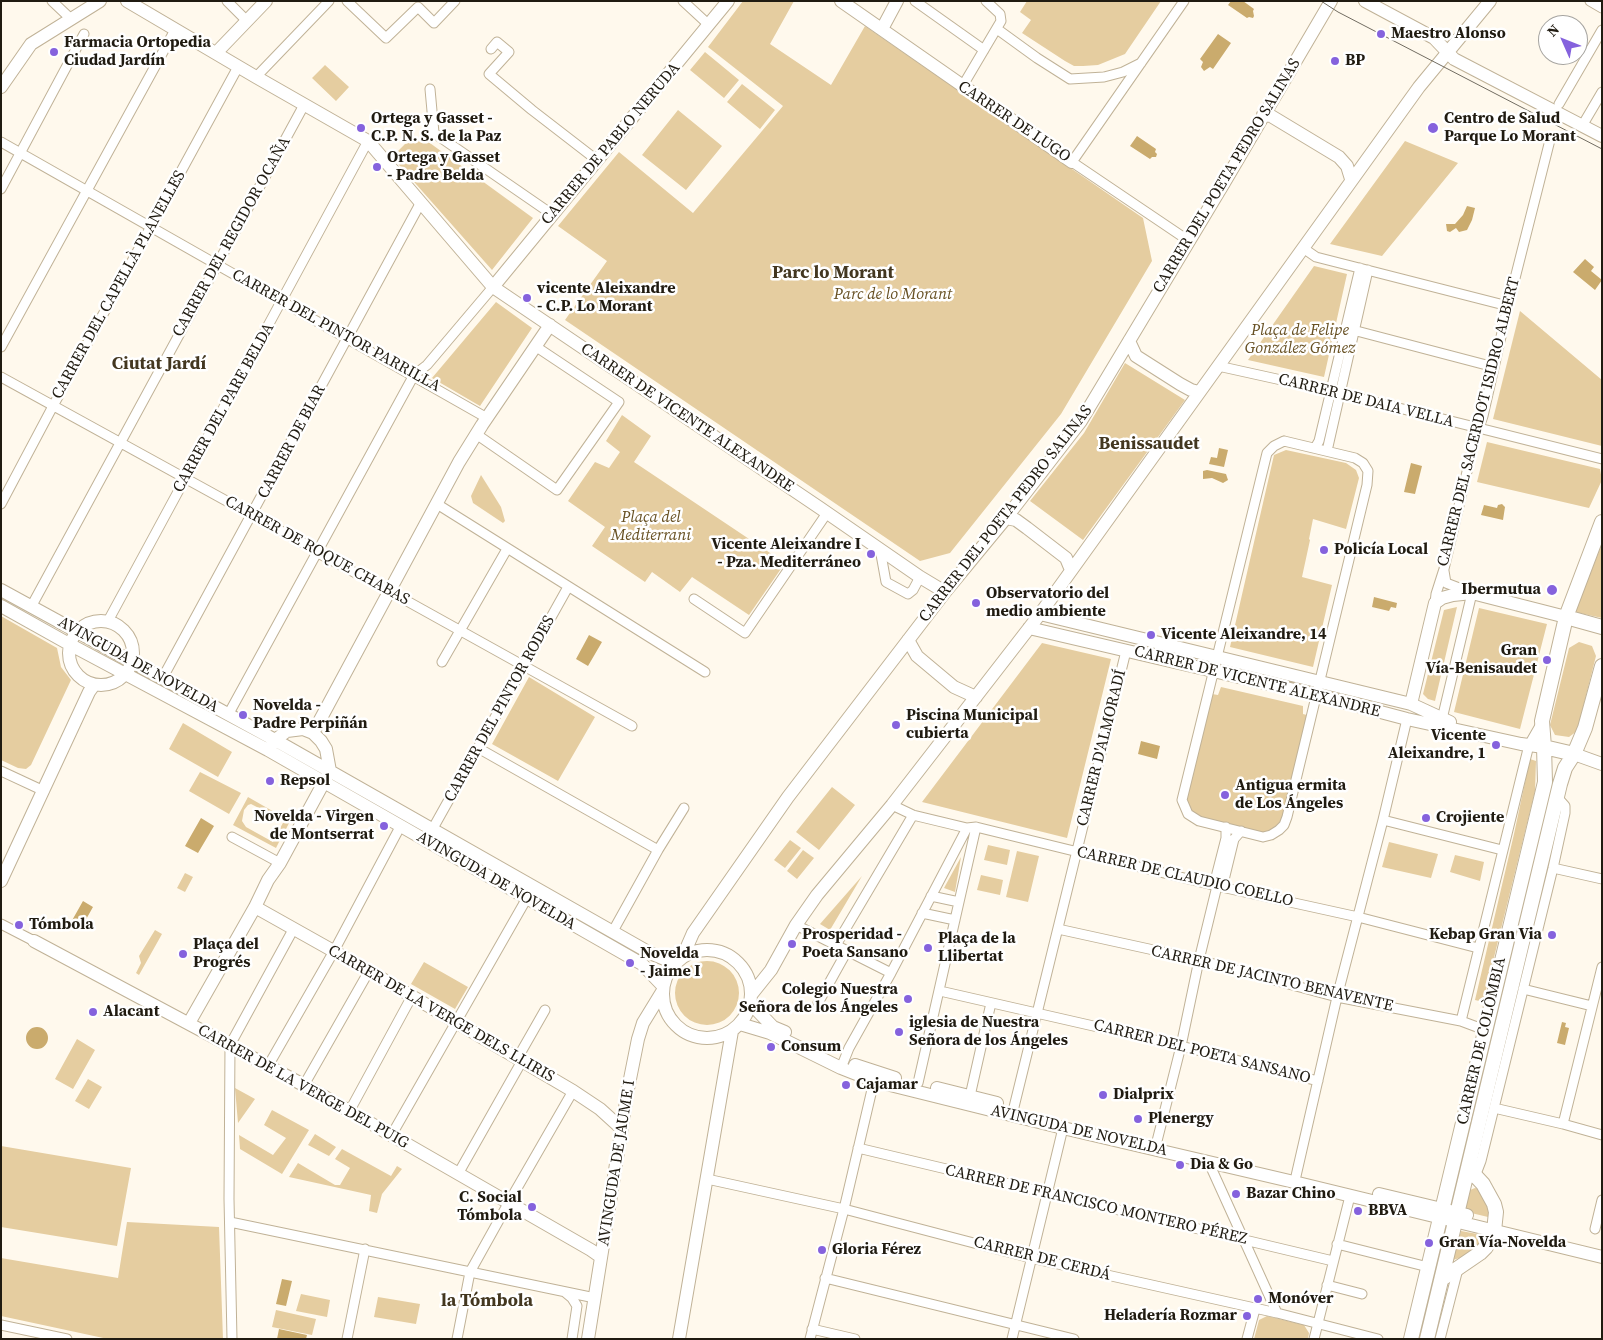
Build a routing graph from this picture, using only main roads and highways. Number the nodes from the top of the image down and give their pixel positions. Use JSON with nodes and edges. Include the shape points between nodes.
{"nodes":[{"id":1,"x":100,"y":1,"type":"edge"},
{"id":2,"x":127,"y":1,"type":"edge"},
{"id":3,"x":266,"y":1,"type":"edge"},
{"id":4,"x":728,"y":1,"type":"edge"},
{"id":5,"x":841,"y":1,"type":"edge"},
{"id":6,"x":897,"y":1,"type":"edge"},
{"id":7,"x":1331,"y":1,"type":"edge"},
{"id":8,"x":1365,"y":1,"type":"edge"},
{"id":9,"x":1490,"y":1,"type":"edge"},
{"id":10,"x":882,"y":29,"type":"junction"},
{"id":11,"x":1446,"y":52,"type":"junction"},
{"id":12,"x":216,"y":53,"type":"junction"},
{"id":13,"x":1,"y":87,"type":"edge"},
{"id":14,"x":1263,"y":115,"type":"junction"},
{"id":15,"x":1602,"y":136,"type":"edge"},
{"id":16,"x":1072,"y":162,"type":"road end"},
{"id":17,"x":1351,"y":179,"type":"junction"},
{"id":18,"x":493,"y":287,"type":"junction"},
{"id":19,"x":550,"y":325,"type":"junction"},
{"id":20,"x":1129,"y":341,"type":"junction"},
{"id":21,"x":1200,"y":392,"type":"junction"},
{"id":22,"x":1006,"y":518,"type":"junction"},
{"id":23,"x":1602,"y":522,"type":"edge"},
{"id":24,"x":1071,"y":570,"type":"junction"},
{"id":25,"x":1,"y":590,"type":"edge"},
{"id":26,"x":945,"y":592,"type":"junction"},
{"id":27,"x":1,"y":606,"type":"edge"},
{"id":28,"x":1040,"y":614,"type":"junction"},
{"id":29,"x":1566,"y":617,"type":"junction"},
{"id":30,"x":1602,"y":627,"type":"edge"},
{"id":31,"x":1029,"y":628,"type":"junction"},
{"id":32,"x":77,"y":632,"type":"junction"},
{"id":33,"x":908,"y":640,"type":"junction"},
{"id":34,"x":69,"y":644,"type":"junction"},
{"id":35,"x":1602,"y":666,"type":"edge"},
{"id":36,"x":129,"y":668,"type":"junction"},
{"id":37,"x":80,"y":678,"type":"junction"},
{"id":38,"x":94,"y":685,"type":"junction"},
{"id":39,"x":976,"y":697,"type":"junction"},
{"id":40,"x":1411,"y":704,"type":"junction"},
{"id":41,"x":313,"y":733,"type":"junction"},
{"id":42,"x":1485,"y":736,"type":"junction"},
{"id":43,"x":271,"y":745,"type":"junction"},
{"id":44,"x":1544,"y":747,"type":"junction"},
{"id":45,"x":1574,"y":754,"type":"junction"},
{"id":46,"x":1602,"y":764,"type":"edge"},
{"id":47,"x":327,"y":777,"type":"junction"},
{"id":48,"x":40,"y":789,"type":"junction"},
{"id":49,"x":1,"y":863,"type":"edge"},
{"id":50,"x":1,"y":881,"type":"edge"},
{"id":51,"x":255,"y":907,"type":"junction"},
{"id":52,"x":34,"y":941,"type":"road end"},
{"id":53,"x":678,"y":959,"type":"junction"},
{"id":54,"x":662,"y":989,"type":"junction"},
{"id":55,"x":751,"y":999,"type":"junction"},
{"id":56,"x":189,"y":1023,"type":"junction"},
{"id":57,"x":736,"y":1027,"type":"junction"},
{"id":58,"x":842,"y":1064,"type":"junction"},
{"id":59,"x":622,"y":1129,"type":"junction"},
{"id":60,"x":1156,"y":1146,"type":"junction"},
{"id":61,"x":1472,"y":1171,"type":"junction"},
{"id":62,"x":1441,"y":1213,"type":"junction"},
{"id":63,"x":1456,"y":1217,"type":"junction"},
{"id":64,"x":1495,"y":1227,"type":"junction"},
{"id":65,"x":601,"y":1257,"type":"junction"},
{"id":66,"x":1602,"y":1257,"type":"edge"},
{"id":67,"x":1442,"y":1279,"type":"junction"},
{"id":68,"x":588,"y":1335,"type":"edge"},
{"id":69,"x":679,"y":1339,"type":"edge"},
{"id":70,"x":1411,"y":1339,"type":"edge"},
{"id":71,"x":1427,"y":1339,"type":"edge"}],
"edges":[{"from":1,"to":13,"type":"main road","via":[[31,44]]},
{"from":2,"to":12,"type":"main road"},
{"from":3,"to":12,"type":"main road"},
{"from":4,"to":18,"type":"main road","name":"CARRER DE PABLO NERUDA"},
{"from":5,"to":10,"type":"main road","name":"CARRER DE LUGO"},
{"from":6,"to":10,"type":"main road"},
{"from":7,"to":14,"type":"main road","name":"CARRER DEL POETA PEDRO SALINAS"},
{"from":8,"to":11,"type":"main road","via":[[1434,38]]},
{"from":9,"to":11,"type":"main road"},
{"from":10,"to":16,"type":"main road","name":"CARRER DE LUGO"},
{"from":11,"to":15,"type":"main road","via":[[1460,63]]},
{"from":11,"to":17,"type":"main road"},
{"from":12,"to":18,"type":"main road","name":"CARRER DE VICENTE ALEXANDRE","via":[[368,141]]},
{"from":14,"to":17,"type":"main road","via":[[1271,116],[1339,157],[1347,166]]},
{"from":14,"to":20,"type":"main road","name":"CARRER DEL POETA PEDRO SALINAS"},
{"from":17,"to":21,"type":"main road"},
{"from":18,"to":19,"type":"main road","name":"CARRER DE VICENTE ALEXANDRE"},
{"from":19,"to":26,"type":"main road","name":"CARRER DE VICENTE ALEXANDRE"},
{"from":19,"to":41,"type":"main road","via":[[476,434]]},
{"from":20,"to":21,"type":"main road","via":[[1136,356],[1180,384]]},
{"from":20,"to":22,"type":"main road","name":"CARRER DEL POETA PEDRO SALINAS","via":[[1081,421]]},
{"from":21,"to":24,"type":"main road"},
{"from":22,"to":24,"type":"main road","via":[[1028,528],[1066,558]]},
{"from":22,"to":26,"type":"main road","name":"CARRER DEL POETA PEDRO SALINAS"},
{"from":23,"to":29,"type":"main road","name":"CARRER DE COLÒMBIA"},
{"from":24,"to":28,"type":"main road"},
{"from":25,"to":32,"type":"main road","name":"AVINGUDA DE NOVELDA"},
{"from":26,"to":33,"type":"main road","name":"CARRER DEL POETA PEDRO SALINAS"},
{"from":27,"to":34,"type":"main road","name":"AVINGUDA DE NOVELDA"},
{"from":28,"to":31,"type":"main road"},
{"from":28,"to":40,"type":"main road","name":"CARRER DE VICENTE ALEXANDRE"},
{"from":29,"to":30,"type":"main road"},
{"from":29,"to":40,"type":"main road","name":"CARRER DEL SACERDOT ISIDRO ALBERT","via":[[1472,593],[1442,598],[1436,603]]},
{"from":29,"to":44,"type":"main road","name":"CARRER DE COLÒMBIA","via":[[1542,721]]},
{"from":31,"to":39,"type":"main road"},
{"from":31,"to":42,"type":"main road","name":"CARRER DE VICENTE ALEXANDRE"},
{"from":32,"to":34,"type":"main road"},
{"from":32,"to":36,"type":"main road","name":"AVINGUDA DE NOVELDA"},
{"from":32,"to":36,"type":"main road","via":[[90,622],[108,621],[121,627],[133,650]]},
{"from":33,"to":39,"type":"main road","via":[[917,656],[954,687]]},
{"from":33,"to":53,"type":"main road","name":"CARRER DEL POETA PEDRO SALINAS","via":[[788,797]]},
{"from":34,"to":36,"type":"main road","name":"AVINGUDA DE NOVELDA"},
{"from":34,"to":37,"type":"main road","via":[[72,669]]},
{"from":35,"to":45,"type":"main road","name":"CARRER DE COLÒMBIA","via":[[1585,728]]},
{"from":36,"to":38,"type":"main road","via":[[118,681],[107,686]]},
{"from":36,"to":43,"type":"main road","name":"AVINGUDA DE NOVELDA"},
{"from":36,"to":43,"type":"main road","name":"AVINGUDA DE NOVELDA","via":[[162,679],[228,715]]},
{"from":37,"to":38,"type":"main road"},
{"from":37,"to":48,"type":"main road","via":[[78,700]]},
{"from":38,"to":48,"type":"main road"},
{"from":39,"to":55,"type":"main road","via":[[818,894]]},
{"from":40,"to":42,"type":"main road","name":"CARRER DE VICENTE ALEXANDRE","via":[[1442,719],[1478,729]]},
{"from":41,"to":43,"type":"main road","via":[[294,729],[281,734]]},
{"from":41,"to":47,"type":"main road","via":[[326,749]]},
{"from":42,"to":44,"type":"main road","name":"CARRER DE VICENTE ALEXANDRE"},
{"from":43,"to":47,"type":"main road","name":"AVINGUDA DE NOVELDA"},
{"from":44,"to":45,"type":"main road"},
{"from":44,"to":62,"type":"main road","name":"CARRER DE COLÒMBIA","via":[[1545,782]]},
{"from":45,"to":46,"type":"main road"},
{"from":45,"to":61,"type":"main road","name":"CARRER DE COLÒMBIA","via":[[1565,768],[1557,797]]},
{"from":47,"to":51,"type":"main road"},
{"from":47,"to":53,"type":"main road","name":"AVINGUDA DE NOVELDA","via":[[432,830],[650,953]]},
{"from":47,"to":54,"type":"main road","name":"AVINGUDA DE NOVELDA","via":[[400,827],[642,964]]},
{"from":48,"to":49,"type":"main road"},
{"from":48,"to":50,"type":"main road"},
{"from":51,"to":56,"type":"main road"},
{"from":51,"to":59,"type":"main road","name":"CARRER DE LA VERGE DELS LLIRIS","via":[[458,1022],[600,1109]]},
{"from":52,"to":56,"type":"main road","name":"CARRER DE LA VERGE DEL PUIG"},
{"from":53,"to":54,"type":"main road","via":[[664,977]]},
{"from":53,"to":55,"type":"main road","via":[[701,949],[726,954],[743,967],[749,979]]},
{"from":54,"to":57,"type":"main road","via":[[663,1004],[682,1031],[703,1038],[722,1036]]},
{"from":54,"to":59,"type":"main road","name":"AVINGUDA DE JAUME I","via":[[638,1039]]},
{"from":55,"to":57,"type":"main road","via":[[748,1012]]},
{"from":55,"to":58,"type":"main road","name":"AVINGUDA DE NOVELDA","via":[[773,1027]]},
{"from":56,"to":65,"type":"main road","name":"CARRER DE LA VERGE DEL PUIG","via":[[304,1085]]},
{"from":57,"to":58,"type":"main road","name":"AVINGUDA DE NOVELDA","via":[[770,1033]]},
{"from":57,"to":69,"type":"main road"},
{"from":58,"to":60,"type":"main road","name":"AVINGUDA DE NOVELDA"},
{"from":58,"to":60,"type":"main road","name":"AVINGUDA DE NOVELDA","via":[[874,1081],[1063,1128]]},
{"from":59,"to":65,"type":"main road","name":"AVINGUDA DE JAUME I"},
{"from":60,"to":62,"type":"main road","name":"AVINGUDA DE NOVELDA","via":[[1296,1176]]},
{"from":60,"to":62,"type":"main road","name":"AVINGUDA DE NOVELDA","via":[[1350,1196]]},
{"from":61,"to":63,"type":"main road","name":"CARRER DE COLÒMBIA","via":[[1464,1184]]},
{"from":61,"to":64,"type":"main road","via":[[1494,1204]]},
{"from":62,"to":63,"type":"main road","name":"AVINGUDA DE NOVELDA"},
{"from":62,"to":70,"type":"main road","name":"CARRER DE COLÒMBIA"},
{"from":63,"to":64,"type":"main road","name":"AVINGUDA DE NOVELDA"},
{"from":63,"to":67,"type":"main road","name":"CARRER DE COLÒMBIA"},
{"from":64,"to":66,"type":"main road","name":"AVINGUDA DE NOVELDA"},
{"from":64,"to":67,"type":"main road","via":[[1480,1253]]},
{"from":65,"to":68,"type":"main road","name":"AVINGUDA DE JAUME I"},
{"from":67,"to":71,"type":"main road","name":"CARRER DE COLÒMBIA"}]}
